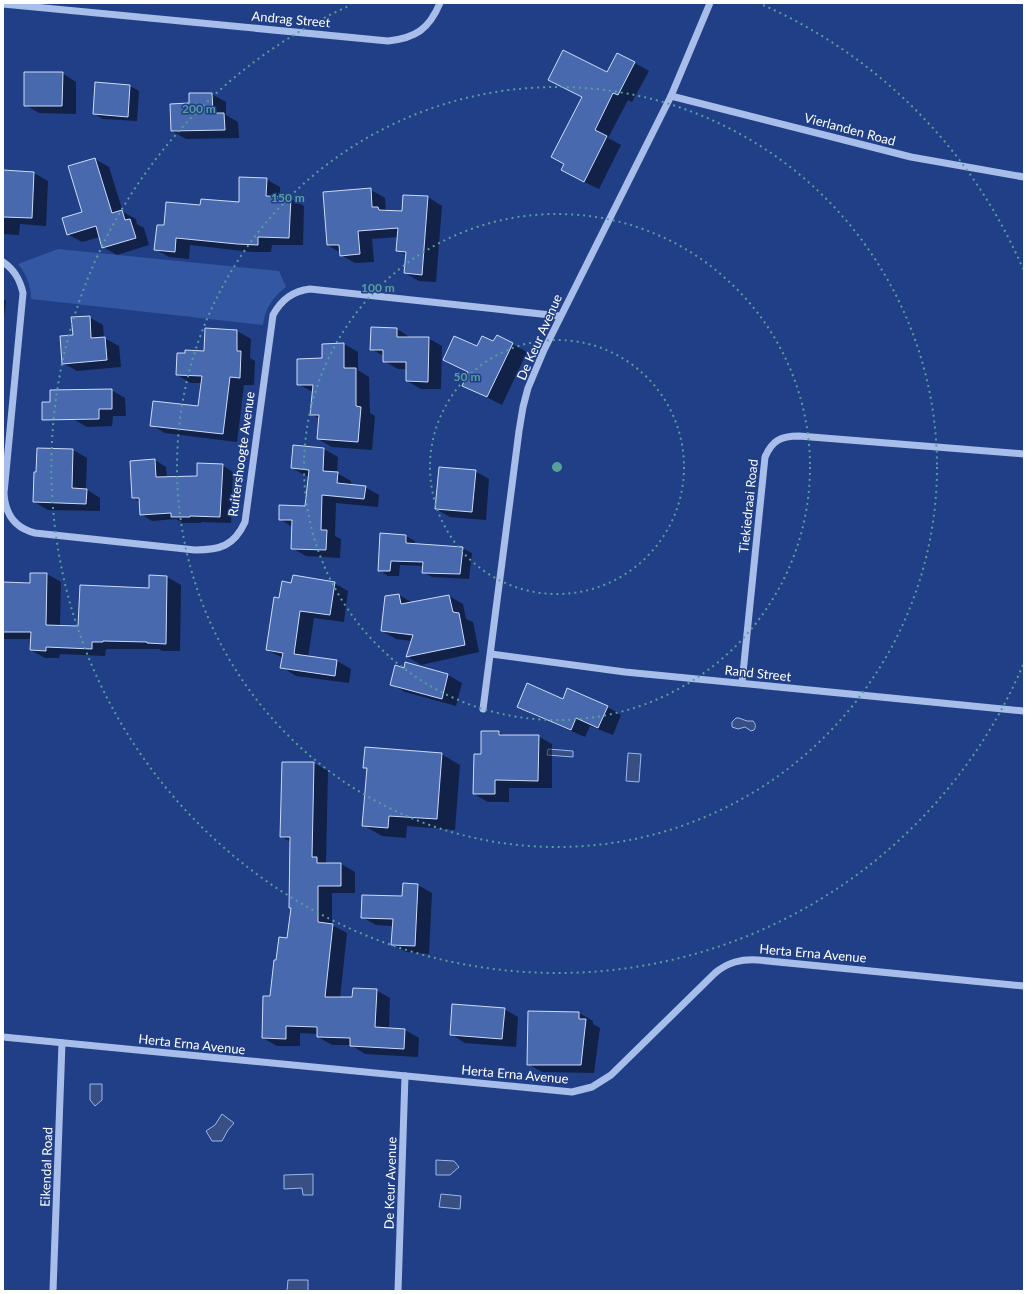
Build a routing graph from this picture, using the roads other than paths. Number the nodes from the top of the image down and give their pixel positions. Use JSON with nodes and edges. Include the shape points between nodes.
{"nodes":[{"id":1,"x":440,"y":3,"type":"edge"},
{"id":2,"x":710,"y":3,"type":"edge"},
{"id":3,"x":3,"y":4,"type":"edge"},
{"id":4,"x":671,"y":96,"type":"junction"},
{"id":5,"x":1024,"y":177,"type":"edge"},
{"id":6,"x":3,"y":262,"type":"edge"},
{"id":7,"x":560,"y":316,"type":"junction"},
{"id":8,"x":1024,"y":454,"type":"edge"},
{"id":9,"x":491,"y":654,"type":"junction"},
{"id":10,"x":742,"y":684,"type":"junction"},
{"id":11,"x":483,"y":709,"type":"dead end"},
{"id":12,"x":1024,"y":711,"type":"edge"},
{"id":13,"x":1024,"y":986,"type":"edge"},
{"id":14,"x":3,"y":1037,"type":"edge"},
{"id":15,"x":62,"y":1043,"type":"junction"},
{"id":16,"x":405,"y":1076,"type":"junction"},
{"id":17,"x":53,"y":1291,"type":"edge"},
{"id":18,"x":398,"y":1291,"type":"edge"}],
"edges":[{"from":1,"to":3,"type":"street","name":"Andrag Street","via":[[436,13],[420,31],[402,39],[388,41]]},
{"from":2,"to":4,"type":"street","name":"De Keur Avenue"},
{"from":4,"to":5,"type":"street","name":"Vierlanden Road","via":[[911,157]]},
{"from":4,"to":7,"type":"street","name":"De Keur Avenue"},
{"from":6,"to":7,"type":"street","name":"Ruitershoogte Avenue","via":[[14,271],[23,293],[4,493],[4,501],[10,516],[21,528],[35,533],[195,550],[225,546],[236,536],[244,522],[273,315],[286,298],[301,290],[310,289]]},
{"from":7,"to":9,"type":"street","name":"De Keur Avenue","via":[[528,388],[523,407]]},
{"from":8,"to":10,"type":"street","name":"Tiekiedraai Road","via":[[799,436],[782,438],[775,442],[764,457]]},
{"from":9,"to":10,"type":"street","name":"Rand Street"},
{"from":9,"to":11,"type":"street","name":"De Keur Avenue"},
{"from":10,"to":12,"type":"street","name":"Rand Street"},
{"from":13,"to":16,"type":"street","name":"Herta Erna Avenue","via":[[747,959],[721,968],[611,1075],[592,1087],[572,1092]]},
{"from":14,"to":15,"type":"street","name":"Herta Erna Avenue"},
{"from":15,"to":16,"type":"street","name":"Herta Erna Avenue"},
{"from":15,"to":17,"type":"street","name":"Eikendal Road"},
{"from":16,"to":18,"type":"street","name":"De Keur Avenue"}]}
